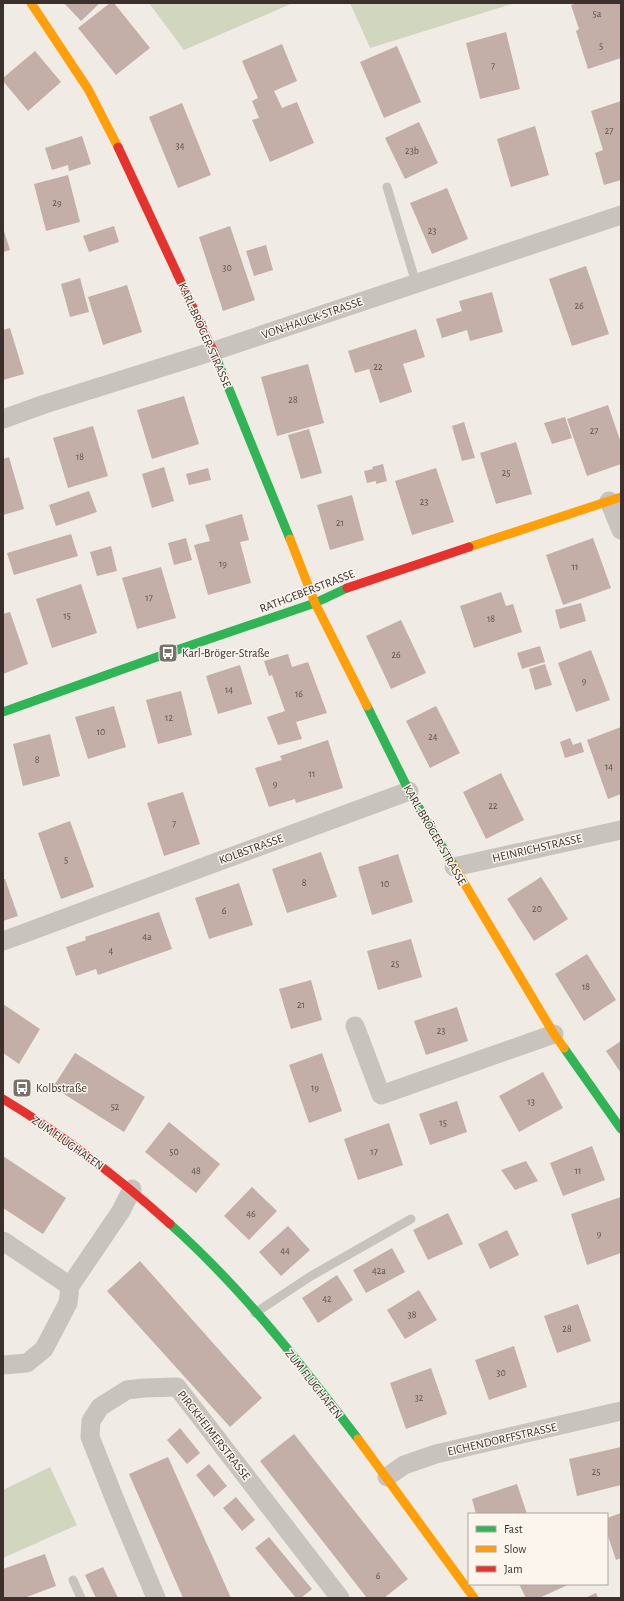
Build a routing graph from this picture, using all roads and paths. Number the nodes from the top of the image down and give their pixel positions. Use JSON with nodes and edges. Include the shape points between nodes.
{"nodes":[{"id":1,"x":32,"y":3,"type":"edge"},
{"id":2,"x":387,"y":188,"type":"dead end"},
{"id":3,"x":621,"y":215,"type":"edge"},
{"id":4,"x":416,"y":283,"type":"junction"},
{"id":5,"x":214,"y":351,"type":"junction"},
{"id":6,"x":3,"y":419,"type":"edge"},
{"id":7,"x":615,"y":499,"type":"edge"},
{"id":8,"x":621,"y":530,"type":"edge"},
{"id":9,"x":315,"y":603,"type":"junction"},
{"id":10,"x":3,"y":712,"type":"edge"},
{"id":11,"x":409,"y":791,"type":"junction"},
{"id":12,"x":621,"y":830,"type":"edge"},
{"id":13,"x":454,"y":867,"type":"junction"},
{"id":14,"x":3,"y":941,"type":"edge"},
{"id":15,"x":355,"y":1026,"type":"dead end"},
{"id":16,"x":554,"y":1034,"type":"junction"},
{"id":17,"x":3,"y":1098,"type":"edge"},
{"id":18,"x":621,"y":1129,"type":"edge"},
{"id":19,"x":132,"y":1189,"type":"junction"},
{"id":20,"x":411,"y":1219,"type":"dead end"},
{"id":21,"x":3,"y":1241,"type":"edge"},
{"id":22,"x":70,"y":1286,"type":"junction"},
{"id":23,"x":255,"y":1313,"type":"junction"},
{"id":24,"x":3,"y":1366,"type":"edge"},
{"id":25,"x":621,"y":1411,"type":"edge"},
{"id":26,"x":387,"y":1478,"type":"junction"},
{"id":27,"x":73,"y":1580,"type":"dead end"},
{"id":28,"x":81,"y":1598,"type":"edge"},
{"id":29,"x":156,"y":1598,"type":"edge"},
{"id":30,"x":340,"y":1598,"type":"edge"},
{"id":31,"x":474,"y":1598,"type":"edge"}],
"edges":[{"from":1,"to":5,"type":"street","name":"KARL-BRÖGER-STRASSE","via":[[88,88],[126,162]]},
{"from":2,"to":4,"type":"lane"},
{"from":3,"to":4,"type":"street","name":"VON-HAUCK-STRASSE"},
{"from":4,"to":5,"type":"street","name":"VON-HAUCK-STRASSE"},
{"from":5,"to":6,"type":"street","name":"VON-HAUCK-STRASSE"},
{"from":5,"to":9,"type":"street","name":"KARL-BRÖGER-STRASSE"},
{"from":7,"to":8,"type":"street"},
{"from":7,"to":9,"type":"street","name":"RATHGEBERSTRASSE","via":[[350,586]]},
{"from":9,"to":10,"type":"street","name":"RATHGEBERSTRASSE"},
{"from":9,"to":11,"type":"street","name":"KARL-BRÖGER-STRASSE"},
{"from":11,"to":13,"type":"street","name":"KARL-BRÖGER-STRASSE"},
{"from":11,"to":14,"type":"street","name":"KOLBSTRASSE"},
{"from":12,"to":13,"type":"street","name":"HEINRICHSTRASSE"},
{"from":13,"to":16,"type":"street","name":"KARL-BRÖGER-STRASSE"},
{"from":15,"to":16,"type":"street","via":[[381,1095]]},
{"from":16,"to":18,"type":"street","name":"KARL-BRÖGER-STRASSE"},
{"from":17,"to":19,"type":"street","name":"ZUM FLUGHAFEN","via":[[51,1128]]},
{"from":19,"to":22,"type":"street","via":[[121,1211]]},
{"from":19,"to":23,"type":"street","name":"ZUM FLUGHAFEN","via":[[200,1251]]},
{"from":20,"to":23,"type":"lane","via":[[310,1276]]},
{"from":21,"to":22,"type":"street"},
{"from":22,"to":24,"type":"street","via":[[68,1302],[44,1349],[27,1363]]},
{"from":23,"to":26,"type":"street","name":"ZUM FLUGHAFEN","via":[[284,1346]]},
{"from":25,"to":26,"type":"street","name":"EICHENDORFFSTRASSE","via":[[436,1454],[404,1465]]},
{"from":26,"to":31,"type":"street","name":"ZUM FLUGHAFEN"},
{"from":27,"to":28,"type":"lane"},
{"from":29,"to":30,"type":"street","name":"PIRCKHEIMERSTRASSE","via":[[90,1437],[91,1421],[100,1407],[127,1390],[178,1387]]}]}
